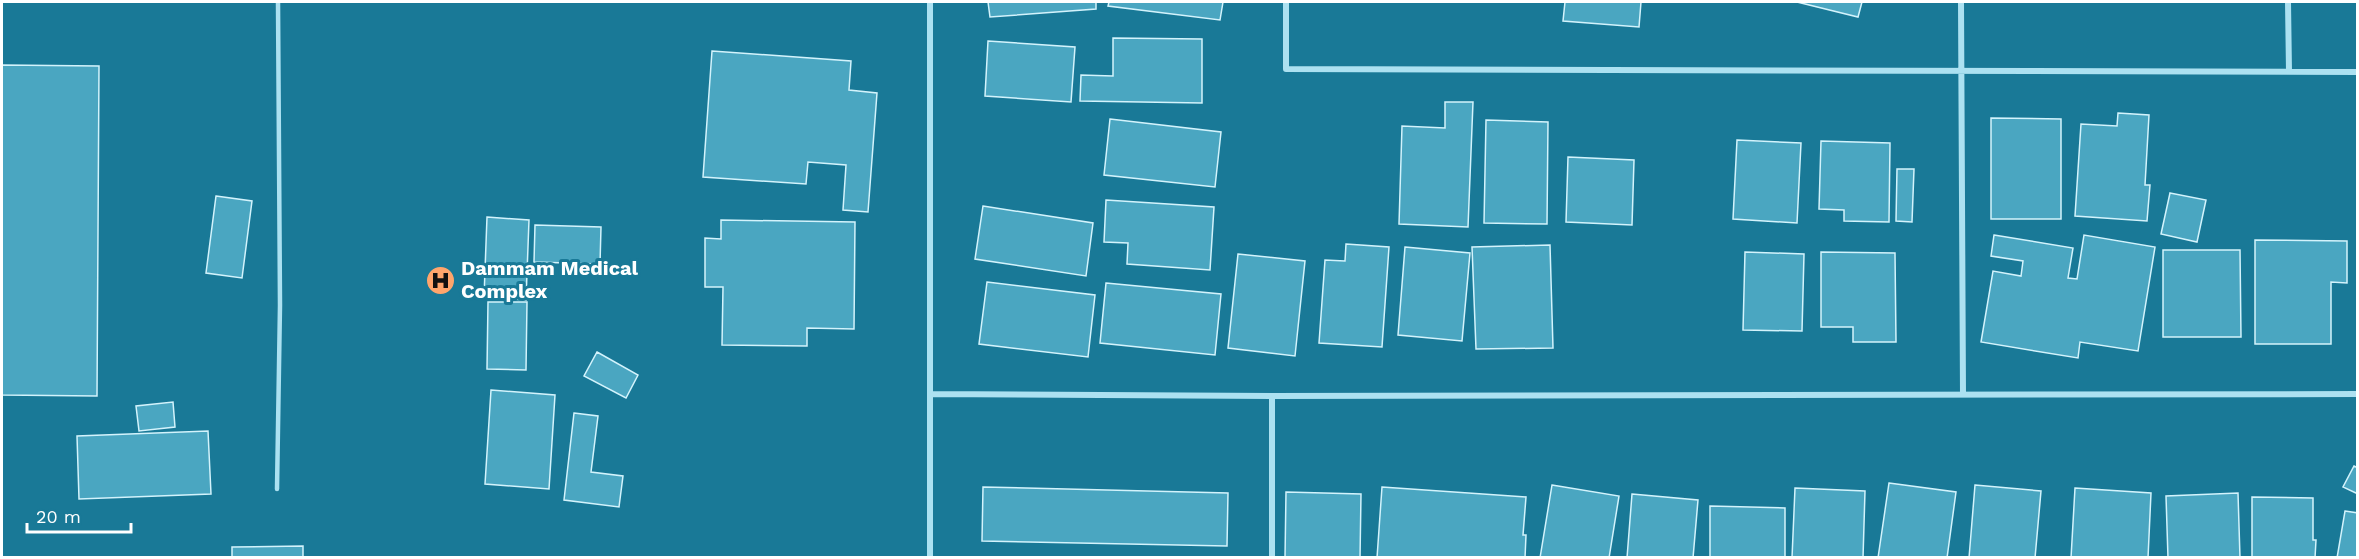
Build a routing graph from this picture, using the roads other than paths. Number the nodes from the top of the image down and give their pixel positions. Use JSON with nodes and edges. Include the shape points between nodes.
{"nodes":[{"id":1,"x":278,"y":2,"type":"edge"},
{"id":2,"x":930,"y":2,"type":"edge"},
{"id":3,"x":1286,"y":2,"type":"edge"},
{"id":4,"x":1961,"y":2,"type":"edge"},
{"id":5,"x":2288,"y":2,"type":"edge"},
{"id":6,"x":1961,"y":71,"type":"junction"},
{"id":7,"x":2289,"y":72,"type":"junction"},
{"id":8,"x":2358,"y":72,"type":"edge"},
{"id":9,"x":930,"y":394,"type":"junction"},
{"id":10,"x":1963,"y":394,"type":"junction"},
{"id":11,"x":2358,"y":394,"type":"edge"},
{"id":12,"x":1272,"y":396,"type":"junction"},
{"id":13,"x":277,"y":489,"type":"dead end"},
{"id":14,"x":930,"y":558,"type":"edge"},
{"id":15,"x":1272,"y":558,"type":"edge"}],
"edges":[{"from":1,"to":13,"type":"lane"},
{"from":2,"to":9,"type":"street"},
{"from":3,"to":6,"type":"street","via":[[1286,69]]},
{"from":4,"to":6,"type":"street"},
{"from":5,"to":7,"type":"street"},
{"from":6,"to":7,"type":"street"},
{"from":6,"to":10,"type":"street"},
{"from":7,"to":8,"type":"street"},
{"from":9,"to":12,"type":"street"},
{"from":9,"to":14,"type":"street"},
{"from":10,"to":11,"type":"street"},
{"from":10,"to":12,"type":"street"},
{"from":12,"to":15,"type":"street"}]}
